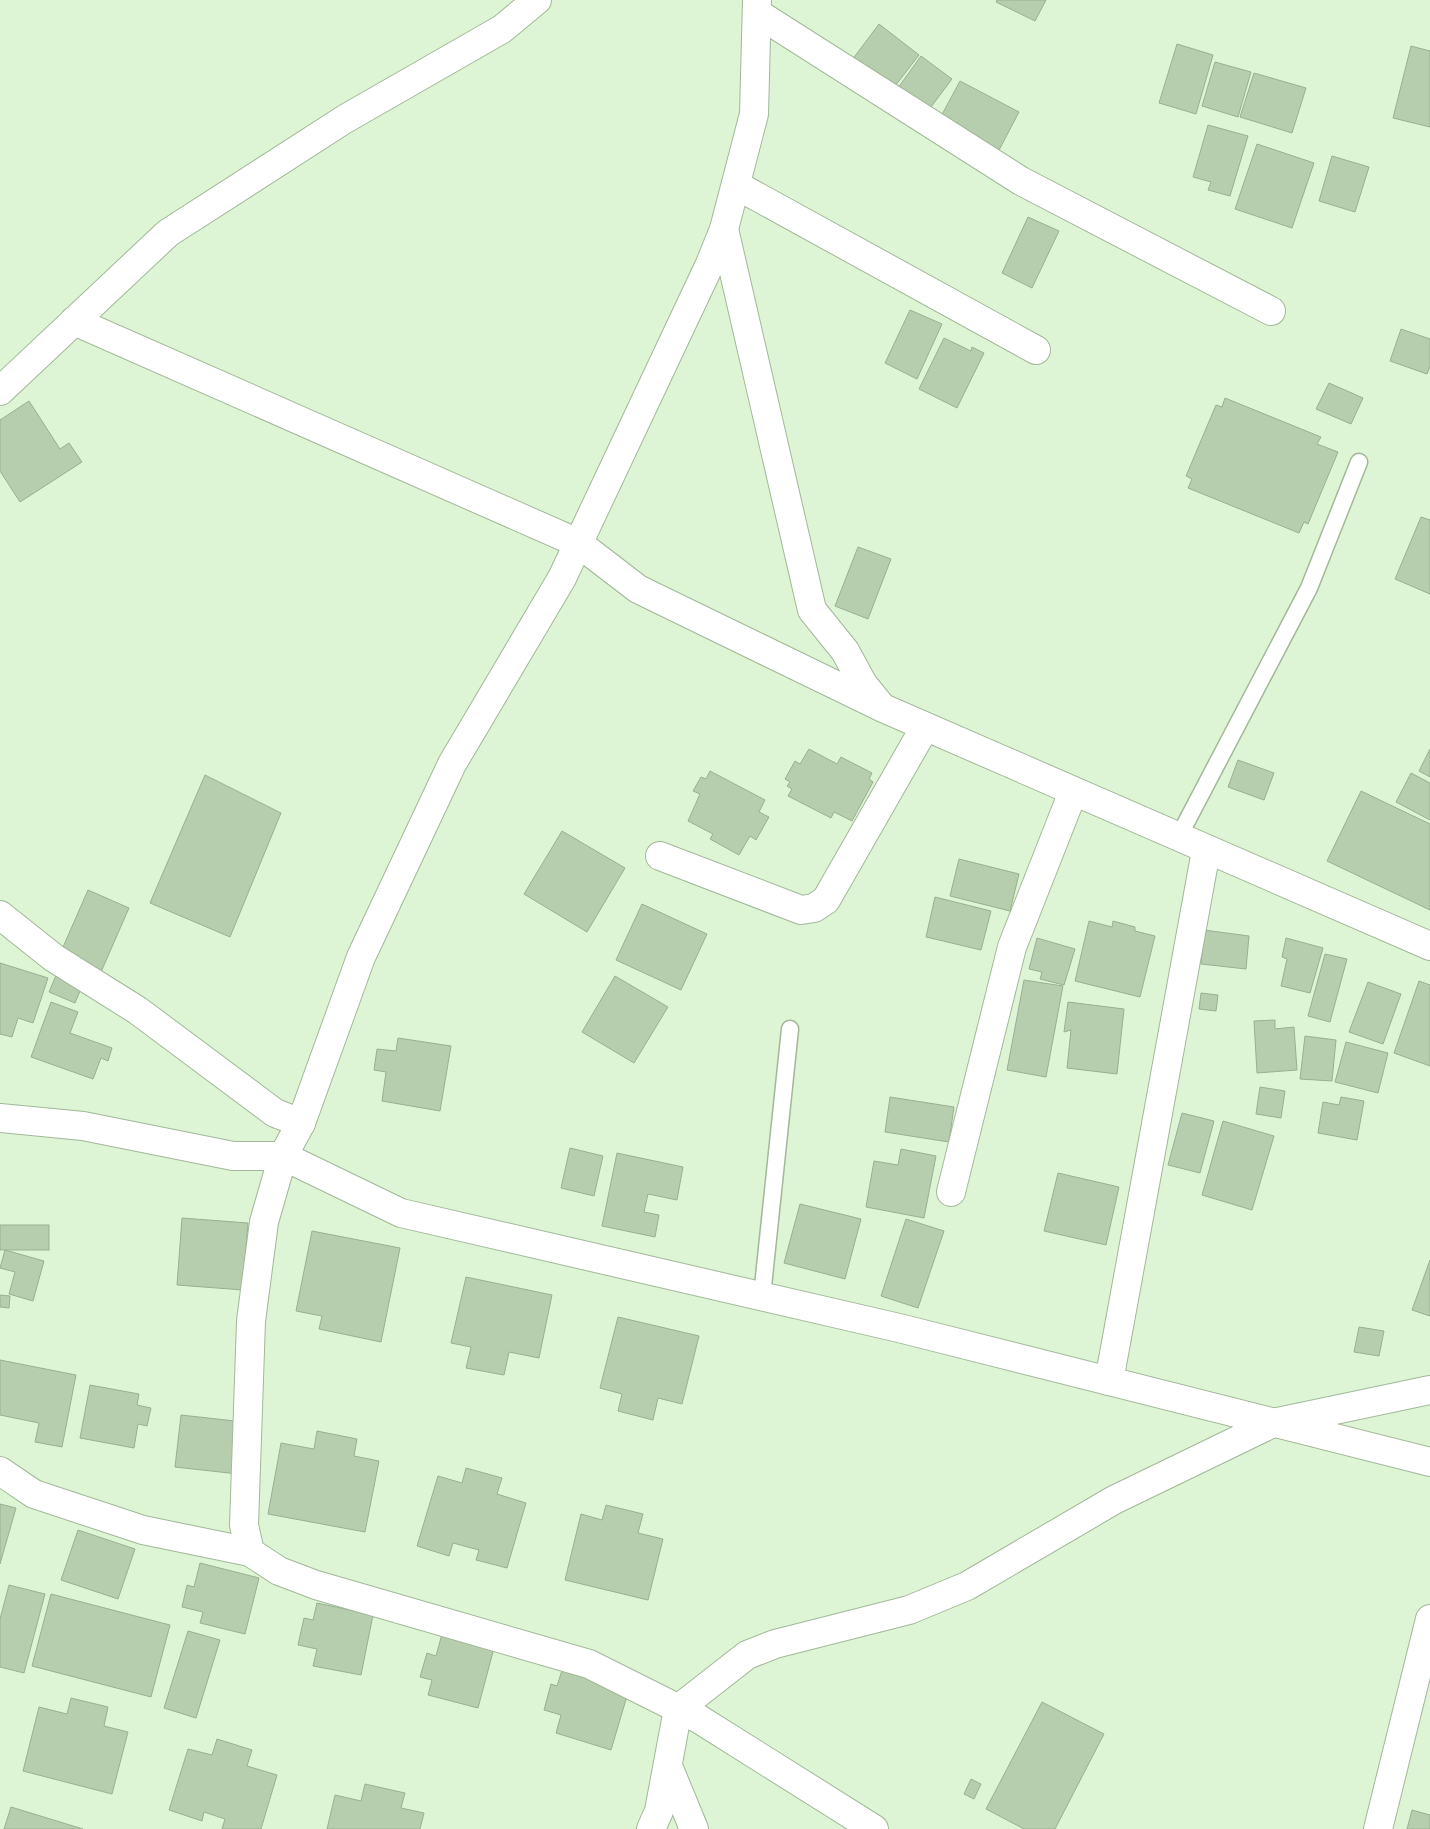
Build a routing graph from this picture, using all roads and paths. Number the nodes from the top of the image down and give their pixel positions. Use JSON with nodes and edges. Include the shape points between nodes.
{"nodes":[{"id":1,"x":537,"y":0,"type":"edge"},
{"id":2,"x":757,"y":6,"type":"edge"},
{"id":3,"x":736,"y":185,"type":"junction"},
{"id":4,"x":724,"y":229,"type":"junction"},
{"id":5,"x":1271,"y":311,"type":"dead end"},
{"id":6,"x":74,"y":322,"type":"junction"},
{"id":7,"x":1036,"y":350,"type":"dead end"},
{"id":8,"x":0,"y":391,"type":"edge"},
{"id":9,"x":1358,"y":462,"type":"dead end"},
{"id":10,"x":578,"y":542,"type":"junction"},
{"id":11,"x":883,"y":708,"type":"junction"},
{"id":12,"x":925,"y":727,"type":"junction"},
{"id":13,"x":1073,"y":792,"type":"junction"},
{"id":14,"x":1178,"y":838,"type":"junction"},
{"id":15,"x":1206,"y":851,"type":"junction"},
{"id":16,"x":660,"y":856,"type":"dead end"},
{"id":17,"x":0,"y":915,"type":"edge"},
{"id":18,"x":1430,"y":946,"type":"edge"},
{"id":19,"x":790,"y":1029,"type":"dead end"},
{"id":20,"x":0,"y":1118,"type":"edge"},
{"id":21,"x":301,"y":1123,"type":"junction"},
{"id":22,"x":283,"y":1156,"type":"junction"},
{"id":23,"x":951,"y":1192,"type":"dead end"},
{"id":24,"x":762,"y":1296,"type":"junction"},
{"id":25,"x":1110,"y":1381,"type":"junction"},
{"id":26,"x":1430,"y":1390,"type":"edge"},
{"id":27,"x":1273,"y":1423,"type":"junction"},
{"id":28,"x":1430,"y":1462,"type":"edge"},
{"id":29,"x":0,"y":1471,"type":"edge"},
{"id":30,"x":250,"y":1552,"type":"junction"},
{"id":31,"x":1430,"y":1619,"type":"edge"},
{"id":32,"x":678,"y":1708,"type":"junction"},
{"id":33,"x":668,"y":1766,"type":"junction"},
{"id":34,"x":652,"y":1829,"type":"edge"},
{"id":35,"x":694,"y":1829,"type":"edge"},
{"id":36,"x":874,"y":1829,"type":"edge"},
{"id":37,"x":1378,"y":1829,"type":"edge"}],
"edges":[{"from":1,"to":6,"type":"street","via":[[502,29],[345,119],[168,233]]},
{"from":2,"to":3,"type":"street","via":[[754,114]]},
{"from":2,"to":5,"type":"street","via":[[1021,181]]},
{"from":3,"to":4,"type":"street"},
{"from":3,"to":7,"type":"street"},
{"from":4,"to":10,"type":"street"},
{"from":4,"to":11,"type":"street","via":[[812,610],[845,650],[863,684]]},
{"from":6,"to":8,"type":"street"},
{"from":6,"to":10,"type":"street"},
{"from":9,"to":14,"type":"lane","via":[[1309,588]]},
{"from":10,"to":11,"type":"street","via":[[638,590]]},
{"from":10,"to":21,"type":"street","via":[[562,578],[452,764],[361,957]]},
{"from":11,"to":12,"type":"street"},
{"from":12,"to":13,"type":"street"},
{"from":12,"to":16,"type":"street","via":[[826,900],[814,908],[801,910]]},
{"from":13,"to":14,"type":"street"},
{"from":13,"to":23,"type":"street","via":[[1012,947]]},
{"from":14,"to":15,"type":"street"},
{"from":15,"to":18,"type":"street"},
{"from":15,"to":25,"type":"street"},
{"from":17,"to":21,"type":"street","via":[[54,958],[137,1010],[274,1113]]},
{"from":19,"to":24,"type":"lane"},
{"from":20,"to":22,"type":"street","via":[[83,1126],[234,1156]]},
{"from":21,"to":22,"type":"street"},
{"from":22,"to":24,"type":"street","via":[[401,1213]]},
{"from":22,"to":30,"type":"street","via":[[264,1222],[251,1321],[244,1525]]},
{"from":24,"to":25,"type":"street"},
{"from":25,"to":27,"type":"street"},
{"from":26,"to":27,"type":"street"},
{"from":27,"to":28,"type":"street"},
{"from":27,"to":32,"type":"street","via":[[1114,1500],[967,1586],[909,1610],[776,1644],[747,1655]]},
{"from":29,"to":30,"type":"street","via":[[34,1494],[143,1530]]},
{"from":30,"to":32,"type":"street","via":[[279,1571],[316,1585],[589,1664]]},
{"from":31,"to":37,"type":"street"},
{"from":32,"to":33,"type":"street"},
{"from":32,"to":36,"type":"street"},
{"from":33,"to":34,"type":"street"},
{"from":33,"to":35,"type":"street"}]}
